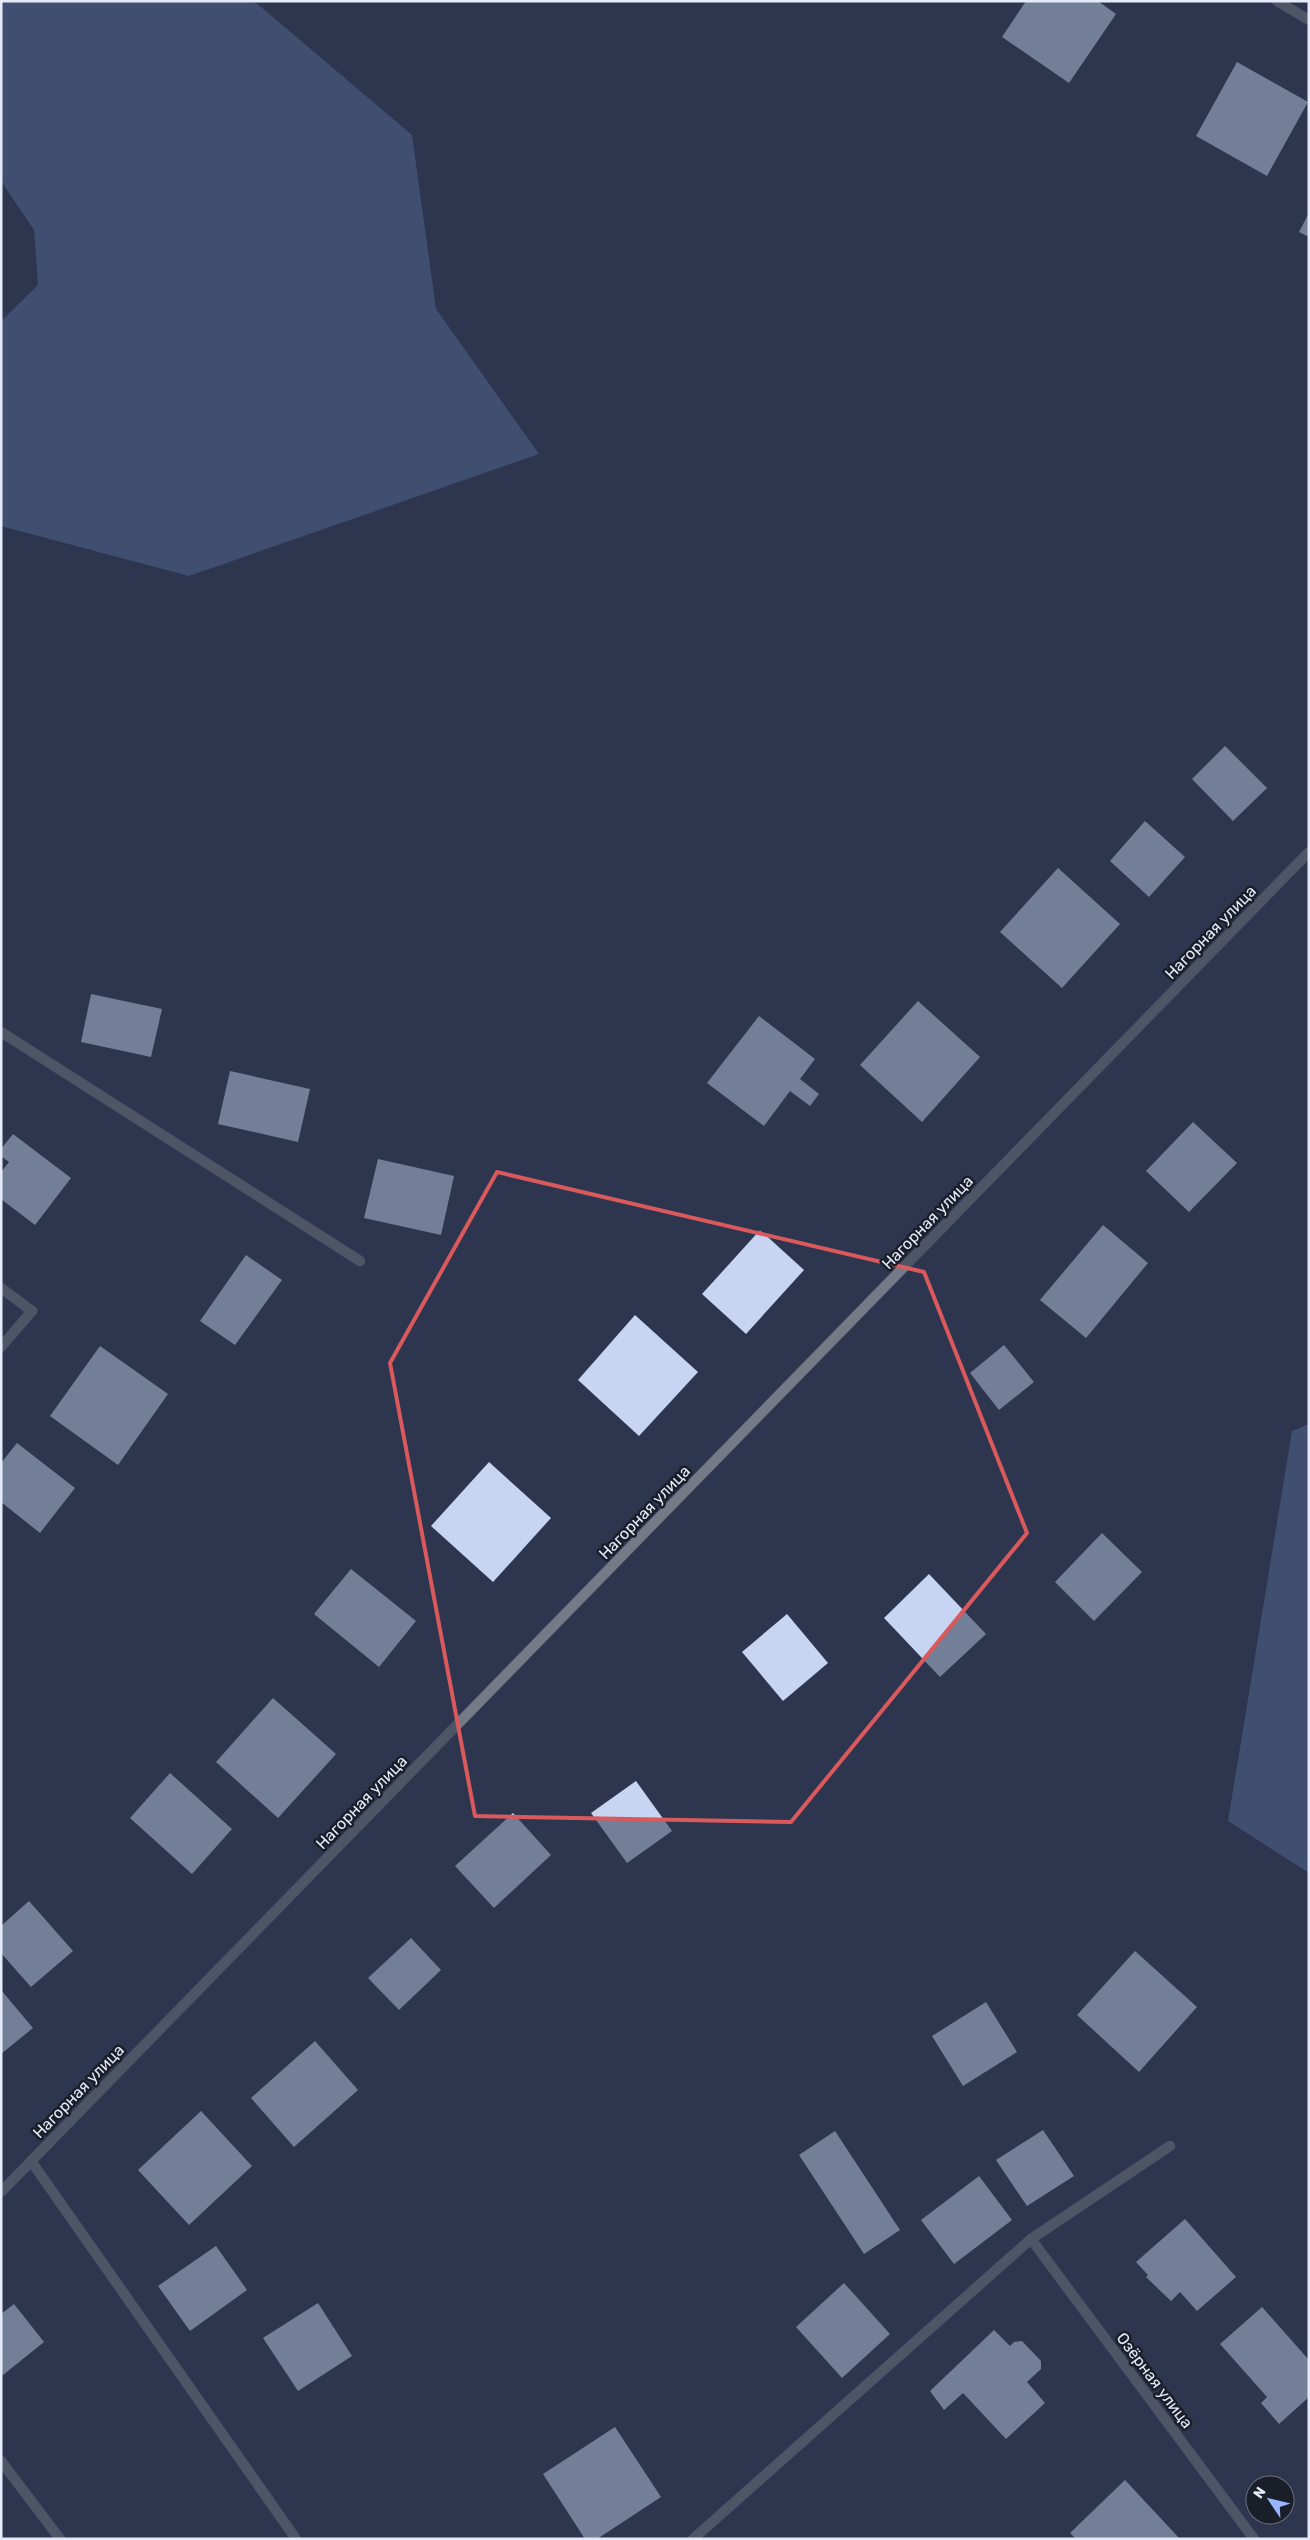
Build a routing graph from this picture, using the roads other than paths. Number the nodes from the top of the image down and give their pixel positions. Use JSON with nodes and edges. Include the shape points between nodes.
{"nodes":[{"id":1,"x":1277,"y":1,"type":"edge"},
{"id":2,"x":1309,"y":20,"type":"edge"},
{"id":3,"x":1309,"y":852,"type":"edge"},
{"id":4,"x":1,"y":1032,"type":"edge"},
{"id":5,"x":360,"y":1261,"type":"dead end"},
{"id":6,"x":1,"y":1288,"type":"edge"},
{"id":7,"x":1,"y":1347,"type":"edge"},
{"id":8,"x":1170,"y":2146,"type":"dead end"},
{"id":9,"x":31,"y":2161,"type":"junction"},
{"id":10,"x":1,"y":2192,"type":"edge"},
{"id":11,"x":1031,"y":2239,"type":"junction"},
{"id":12,"x":1,"y":2460,"type":"edge"},
{"id":13,"x":60,"y":2539,"type":"edge"},
{"id":14,"x":296,"y":2539,"type":"edge"},
{"id":15,"x":693,"y":2539,"type":"edge"},
{"id":16,"x":1254,"y":2539,"type":"edge"}],
"edges":[{"from":1,"to":2,"type":"street"},
{"from":3,"to":9,"type":"street","name":"Нагорная улица"},
{"from":4,"to":5,"type":"street"},
{"from":6,"to":7,"type":"street","via":[[32,1311]]},
{"from":8,"to":11,"type":"street"},
{"from":9,"to":10,"type":"street","name":"Нагорная улица"},
{"from":9,"to":14,"type":"street"},
{"from":11,"to":15,"type":"street"},
{"from":11,"to":16,"type":"street","name":"Озёрная улица"},
{"from":12,"to":13,"type":"street"}]}
